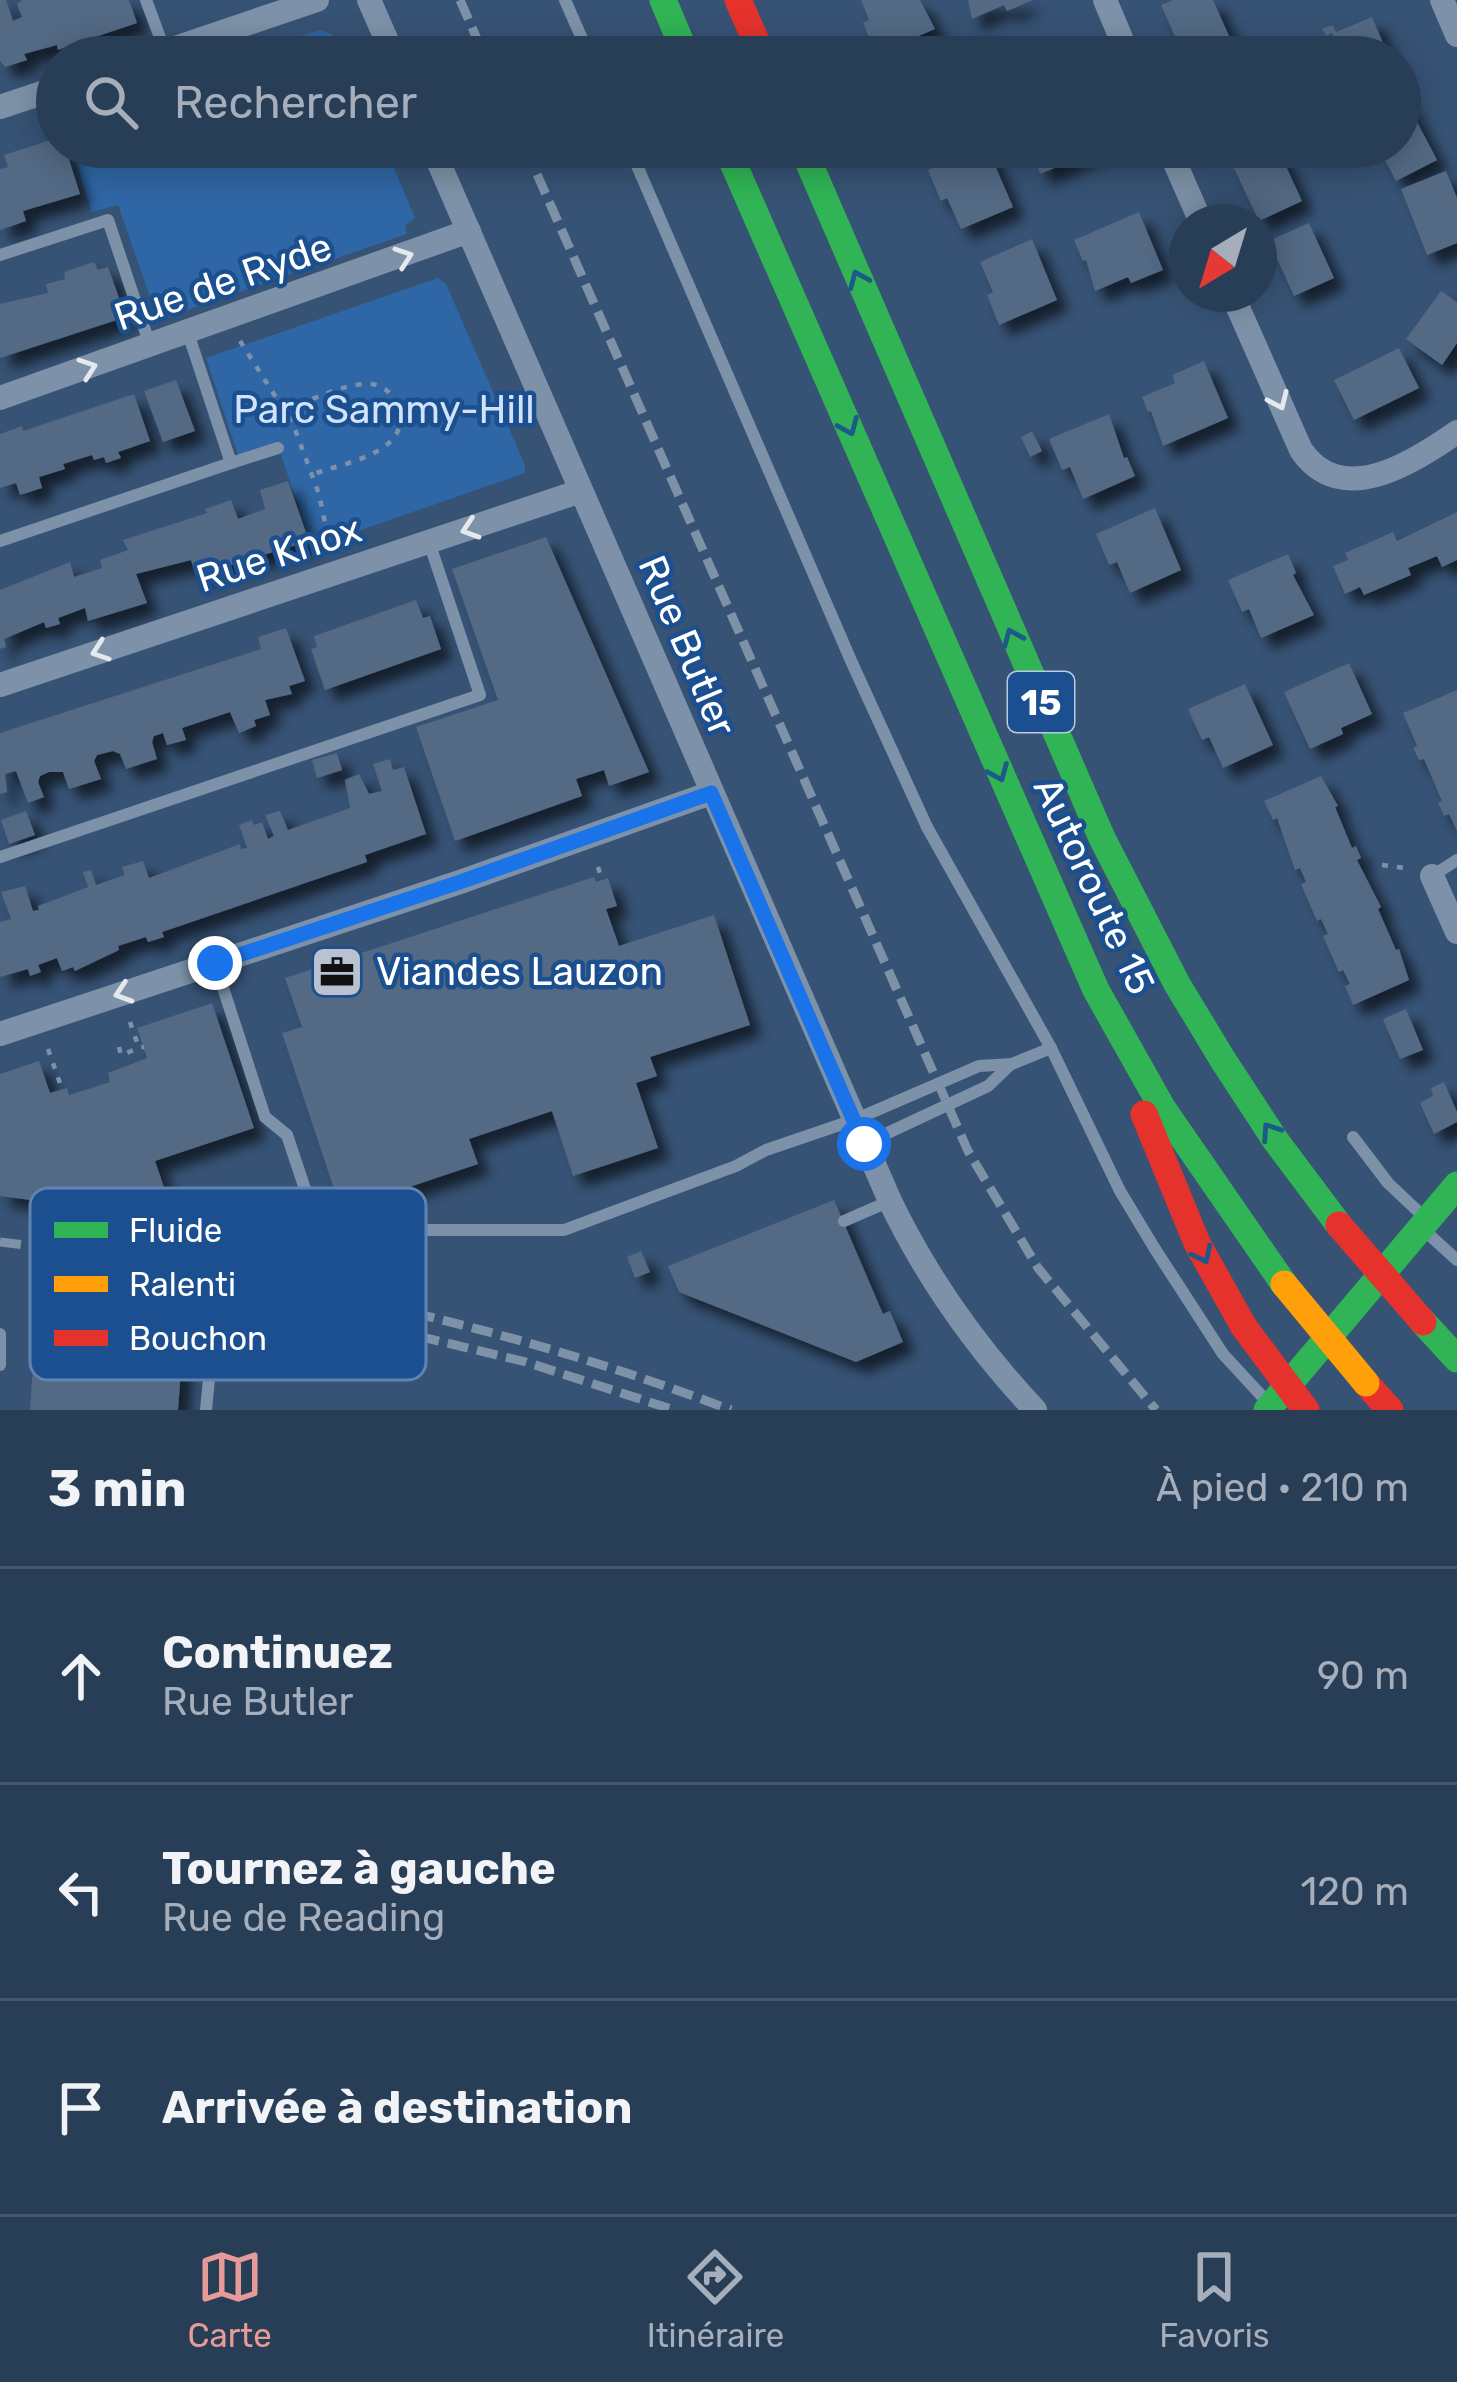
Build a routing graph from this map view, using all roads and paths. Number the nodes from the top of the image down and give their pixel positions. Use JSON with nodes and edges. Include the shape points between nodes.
{"nodes":[{"id":1,"x":146,"y":0,"type":"edge"},
{"id":2,"x":317,"y":0,"type":"edge"},
{"id":3,"x":369,"y":0,"type":"edge"},
{"id":4,"x":565,"y":0,"type":"edge"},
{"id":5,"x":662,"y":0,"type":"edge"},
{"id":6,"x":738,"y":0,"type":"edge"},
{"id":7,"x":1105,"y":0,"type":"edge"},
{"id":8,"x":1442,"y":0,"type":"edge"},
{"id":9,"x":1457,"y":35,"type":"edge"},
{"id":10,"x":153,"y":36,"type":"edge"},
{"id":11,"x":210,"y":36,"type":"edge"},
{"id":12,"x":385,"y":36,"type":"edge"},
{"id":13,"x":581,"y":36,"type":"edge"},
{"id":14,"x":678,"y":36,"type":"edge"},
{"id":15,"x":754,"y":36,"type":"edge"},
{"id":16,"x":1121,"y":36,"type":"edge"},
{"id":17,"x":36,"y":95,"type":"edge"},
{"id":18,"x":0,"y":107,"type":"edge"},
{"id":19,"x":442,"y":168,"type":"edge"},
{"id":20,"x":638,"y":168,"type":"edge"},
{"id":21,"x":735,"y":168,"type":"edge"},
{"id":22,"x":811,"y":168,"type":"edge"},
{"id":23,"x":1177,"y":168,"type":"edge"},
{"id":24,"x":1193,"y":204,"type":"edge"},
{"id":25,"x":469,"y":231,"type":"junction"},
{"id":26,"x":0,"y":255,"type":"edge"},
{"id":27,"x":1240,"y":312,"type":"edge"},
{"id":28,"x":188,"y":333,"type":"junction"},
{"id":29,"x":151,"y":346,"type":"junction"},
{"id":30,"x":0,"y":398,"type":"edge"},
{"id":31,"x":285,"y":410,"type":"dead end"},
{"id":32,"x":1457,"y":432,"type":"edge"},
{"id":33,"x":278,"y":448,"type":"dead end"},
{"id":34,"x":231,"y":464,"type":"junction"},
{"id":35,"x":313,"y":474,"type":"dead end"},
{"id":36,"x":581,"y":491,"type":"junction"},
{"id":37,"x":0,"y":541,"type":"edge"},
{"id":38,"x":429,"y":542,"type":"junction"},
{"id":39,"x":0,"y":685,"type":"edge"},
{"id":40,"x":711,"y":793,"type":"junction"},
{"id":41,"x":0,"y":857,"type":"edge"},
{"id":42,"x":1457,"y":860,"type":"edge"},
{"id":43,"x":598,"y":867,"type":"dead end"},
{"id":44,"x":1432,"y":876,"type":"joint"},
{"id":45,"x":602,"y":880,"type":"dead end"},
{"id":46,"x":1457,"y":932,"type":"edge"},
{"id":47,"x":215,"y":963,"type":"junction"},
{"id":48,"x":1096,"y":990,"type":"junction"},
{"id":49,"x":130,"y":1022,"type":"dead end"},
{"id":50,"x":0,"y":1034,"type":"edge"},
{"id":51,"x":119,"y":1047,"type":"dead end"},
{"id":52,"x":1051,"y":1048,"type":"junction"},
{"id":53,"x":48,"y":1049,"type":"dead end"},
{"id":54,"x":1012,"y":1064,"type":"junction"},
{"id":55,"x":62,"y":1089,"type":"dead end"},
{"id":56,"x":859,"y":1132,"type":"junction"},
{"id":57,"x":1353,"y":1137,"type":"dead end"},
{"id":58,"x":304,"y":1188,"type":"edge"},
{"id":59,"x":1454,"y":1193,"type":"edge"},
{"id":60,"x":890,"y":1201,"type":"junction"},
{"id":61,"x":844,"y":1221,"type":"dead end"},
{"id":62,"x":1423,"y":1222,"type":"junction"},
{"id":63,"x":426,"y":1230,"type":"edge"},
{"id":64,"x":1457,"y":1259,"type":"edge"},
{"id":65,"x":0,"y":1334,"type":"edge"},
{"id":66,"x":1457,"y":1359,"type":"edge"},
{"id":67,"x":0,"y":1365,"type":"edge"},
{"id":68,"x":209,"y":1380,"type":"edge"},
{"id":69,"x":1269,"y":1408,"type":"edge"},
{"id":70,"x":206,"y":1410,"type":"edge"},
{"id":71,"x":1035,"y":1410,"type":"edge"},
{"id":72,"x":1306,"y":1410,"type":"edge"},
{"id":73,"x":1390,"y":1410,"type":"edge"}],
"edges":[{"from":1,"to":10,"type":"lane"},
{"from":2,"to":11,"type":"street"},
{"from":3,"to":12,"type":"street"},
{"from":4,"to":13,"type":"lane"},
{"from":5,"to":14,"type":"main road"},
{"from":6,"to":15,"type":"main road"},
{"from":7,"to":16,"type":"street"},
{"from":8,"to":9,"type":"street"},
{"from":17,"to":18,"type":"street"},
{"from":19,"to":25,"type":"street","name":"Rue Butler"},
{"from":20,"to":52,"type":"lane","via":[[927,827]]},
{"from":21,"to":48,"type":"main road","name":"Autoroute 15","number":"15","one_way":true},
{"from":66,"to":22,"type":"main road","name":"Autoroute 15","number":"15","one_way":true,"bridge":true,"via":[[1339,1225],[1200,1022],[1102,838]]},
{"from":23,"to":24,"type":"street"},
{"from":28,"to":25,"type":"street","name":"Rue de Ryde","one_way":true},
{"from":25,"to":36,"type":"street","name":"Rue Butler"},
{"from":26,"to":29,"type":"lane","via":[[108,220]]},
{"from":27,"to":32,"type":"street","one_way":true,"via":[[1301,450],[1318,469],[1343,480],[1376,476]]},
{"from":28,"to":29,"type":"street","name":"Rue de Ryde"},
{"from":28,"to":34,"type":"lane"},
{"from":30,"to":29,"type":"street","name":"Rue de Ryde","one_way":true},
{"from":31,"to":35,"type":"path","via":[[371,384],[396,402],[392,442]]},
{"from":33,"to":34,"type":"lane"},
{"from":34,"to":37,"type":"lane"},
{"from":36,"to":38,"type":"street","name":"Rue Knox","one_way":true},
{"from":36,"to":40,"type":"street","name":"Rue Butler"},
{"from":38,"to":39,"type":"street","name":"Rue Knox","one_way":true},
{"from":38,"to":41,"type":"lane","via":[[480,695]]},
{"from":40,"to":47,"type":"street"},
{"from":40,"to":56,"type":"street","name":"Rue Butler"},
{"from":42,"to":44,"type":"lane"},
{"from":43,"to":45,"type":"path"},
{"from":44,"to":46,"type":"street"},
{"from":47,"to":50,"type":"street","one_way":true},
{"from":47,"to":58,"type":"lane","via":[[265,1117],[286,1135]]},
{"from":48,"to":72,"type":"main road","one_way":true,"bridge":true,"via":[[1197,1243],[1244,1328]]},
{"from":48,"to":73,"type":"main road","name":"Autoroute 15","number":"15","bridge":true,"via":[[1163,1109],[1284,1284]]},
{"from":49,"to":51,"type":"path","via":[[141,1048],[121,1054]]},
{"from":52,"to":54,"type":"lane"},
{"from":52,"to":69,"type":"lane","via":[[1176,1284]]},
{"from":53,"to":55,"type":"path"},
{"from":54,"to":56,"type":"lane","via":[[988,1086]]},
{"from":54,"to":56,"type":"lane","via":[[979,1066]]},
{"from":56,"to":60,"type":"street","name":"Rue Butler"},
{"from":56,"to":63,"type":"lane","via":[[564,1230]]},
{"from":57,"to":62,"type":"lane"},
{"from":59,"to":62,"type":"main road"},
{"from":60,"to":61,"type":"lane"},
{"from":60,"to":71,"type":"street","name":"Rue Butler","via":[[957,1319]]},
{"from":62,"to":64,"type":"lane"},
{"from":62,"to":69,"type":"main road"},
{"from":65,"to":67,"type":"lane"},
{"from":68,"to":70,"type":"lane"}]}
